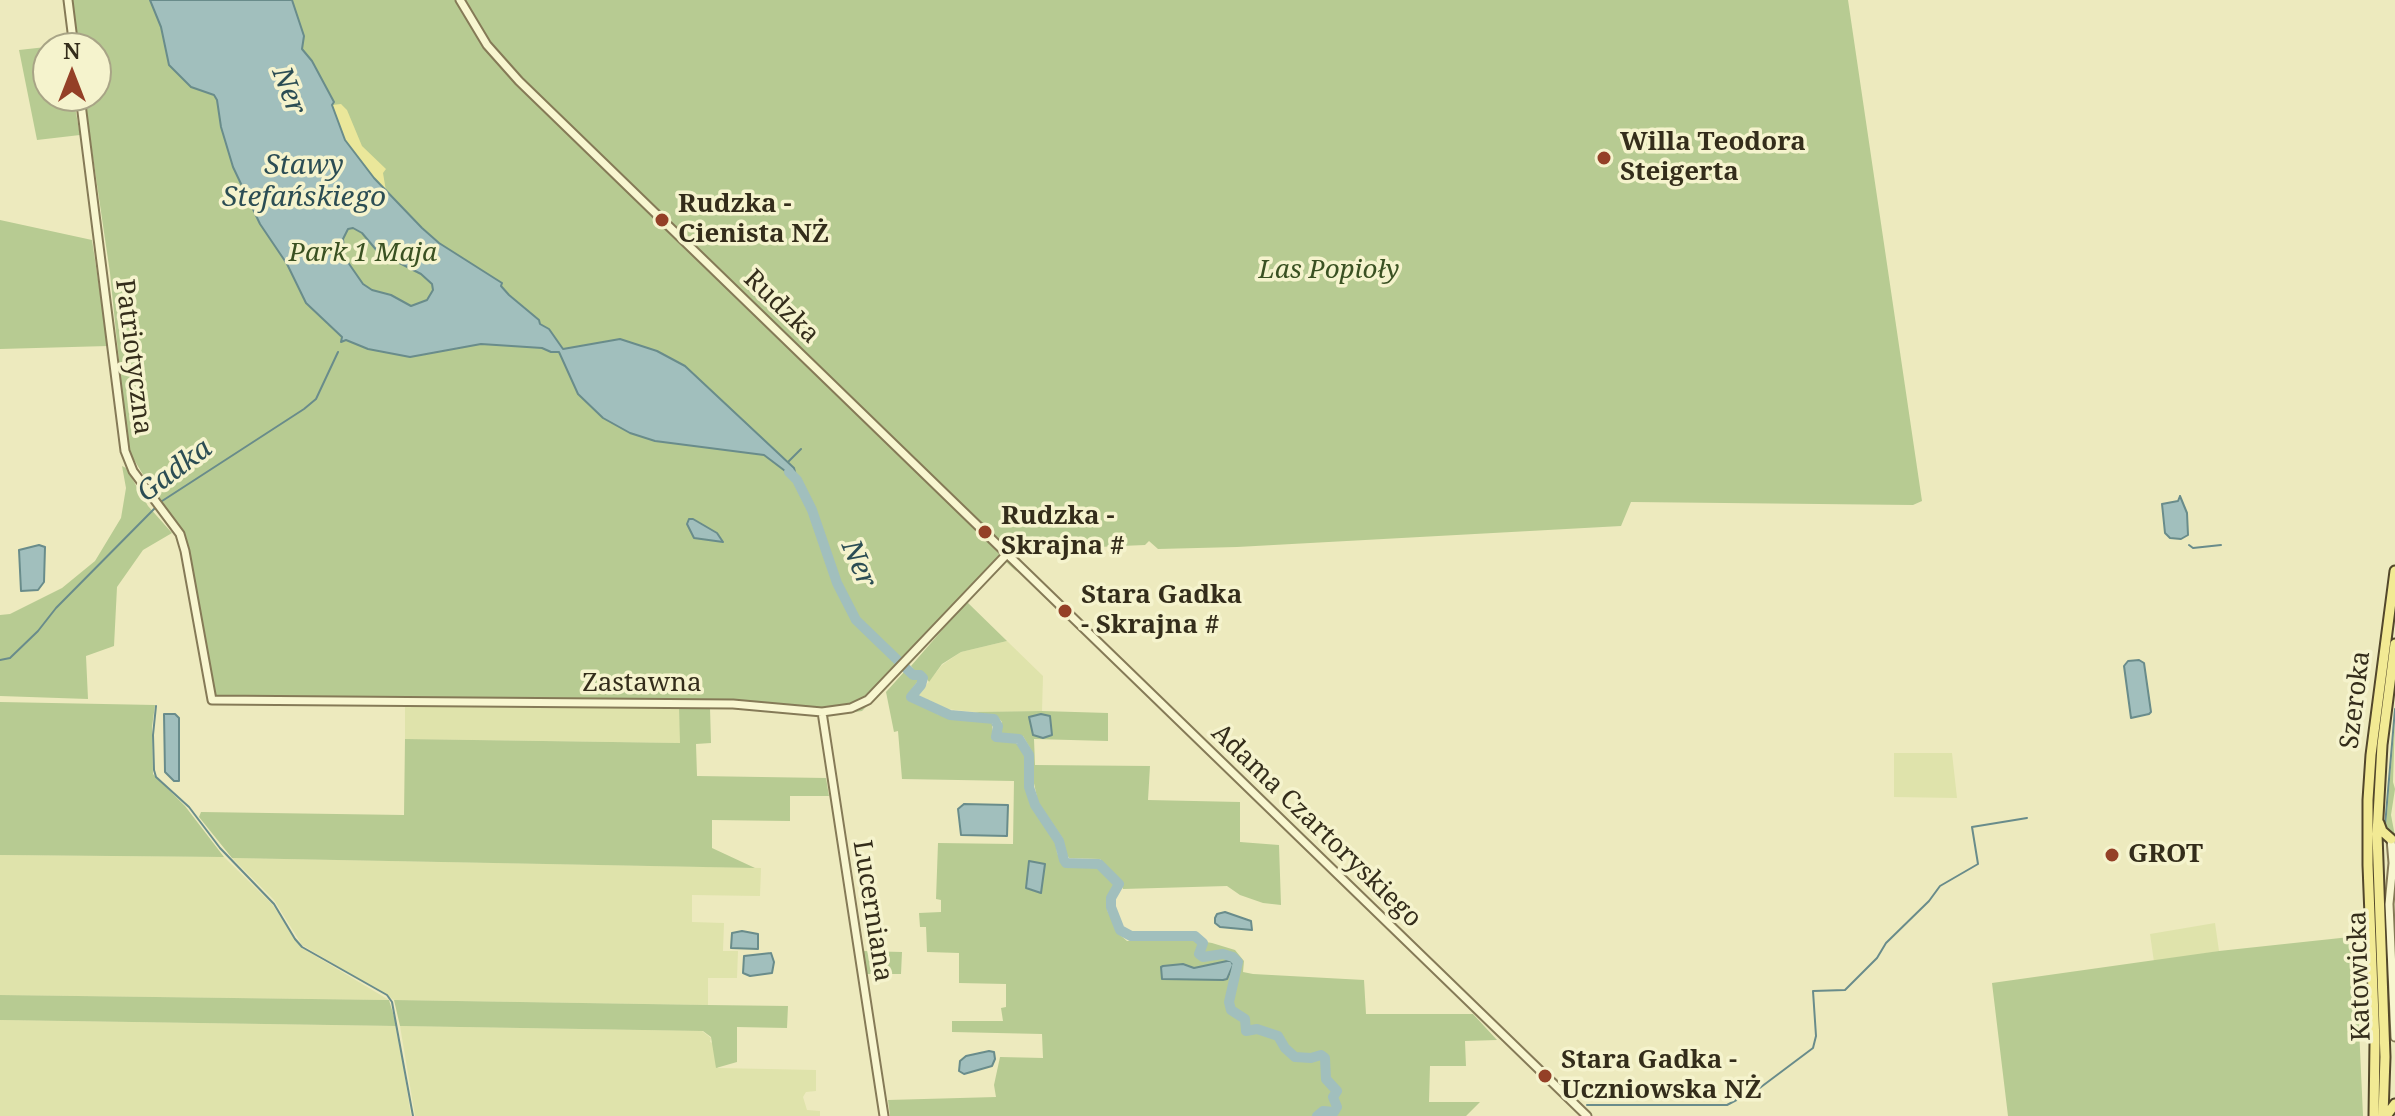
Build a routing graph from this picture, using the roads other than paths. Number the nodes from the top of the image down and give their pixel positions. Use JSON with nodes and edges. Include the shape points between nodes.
{"nodes":[{"id":1,"x":68,"y":0,"type":"edge"},
{"id":2,"x":460,"y":0,"type":"edge"},
{"id":3,"x":72,"y":32,"type":"edge"},
{"id":4,"x":82,"y":112,"type":"edge"},
{"id":5,"x":1007,"y":554,"type":"junction"},
{"id":6,"x":1018,"y":565,"type":"joint"},
{"id":7,"x":2395,"y":571,"type":"edge"},
{"id":8,"x":2395,"y":644,"type":"edge"},
{"id":9,"x":212,"y":700,"type":"joint"},
{"id":10,"x":822,"y":712,"type":"junction"},
{"id":11,"x":2377,"y":815,"type":"junction"},
{"id":12,"x":2372,"y":834,"type":"junction"},
{"id":13,"x":2391,"y":839,"type":"joint"},
{"id":14,"x":2395,"y":1037,"type":"edge"},
{"id":15,"x":2395,"y":1104,"type":"edge"},
{"id":16,"x":884,"y":1116,"type":"edge"},
{"id":17,"x":1587,"y":1116,"type":"edge"},
{"id":18,"x":2374,"y":1116,"type":"edge"},
{"id":19,"x":2384,"y":1116,"type":"edge"}],
"edges":[{"from":1,"to":3,"type":"street"},
{"from":2,"to":5,"type":"street","name":"Rudzka","via":[[506,68]]},
{"from":4,"to":9,"type":"street","name":"Patriotyczna","via":[[121,428],[130,465],[180,534]]},
{"from":5,"to":6,"type":"street","name":"Rudzka"},
{"from":5,"to":10,"type":"street","name":"Zastawna","via":[[863,704]]},
{"from":6,"to":17,"type":"street","name":"Adama Czartoryskiego"},
{"from":7,"to":12,"type":"main road","name":"Szeroka","via":[[2371,755]]},
{"from":8,"to":11,"type":"main road","name":"Szeroka"},
{"from":9,"to":10,"type":"street","name":"Zastawna","via":[[733,704]]},
{"from":10,"to":16,"type":"street","name":"Lucerniana"},
{"from":11,"to":12,"type":"main road","name":"Szeroka"},
{"from":11,"to":13,"type":"main road"},
{"from":12,"to":18,"type":"main road","name":"Katowicka"},
{"from":12,"to":19,"type":"main road","name":"Katowicka"},
{"from":13,"to":14,"type":"street"},
{"from":15,"to":19,"type":"main road"}]}
